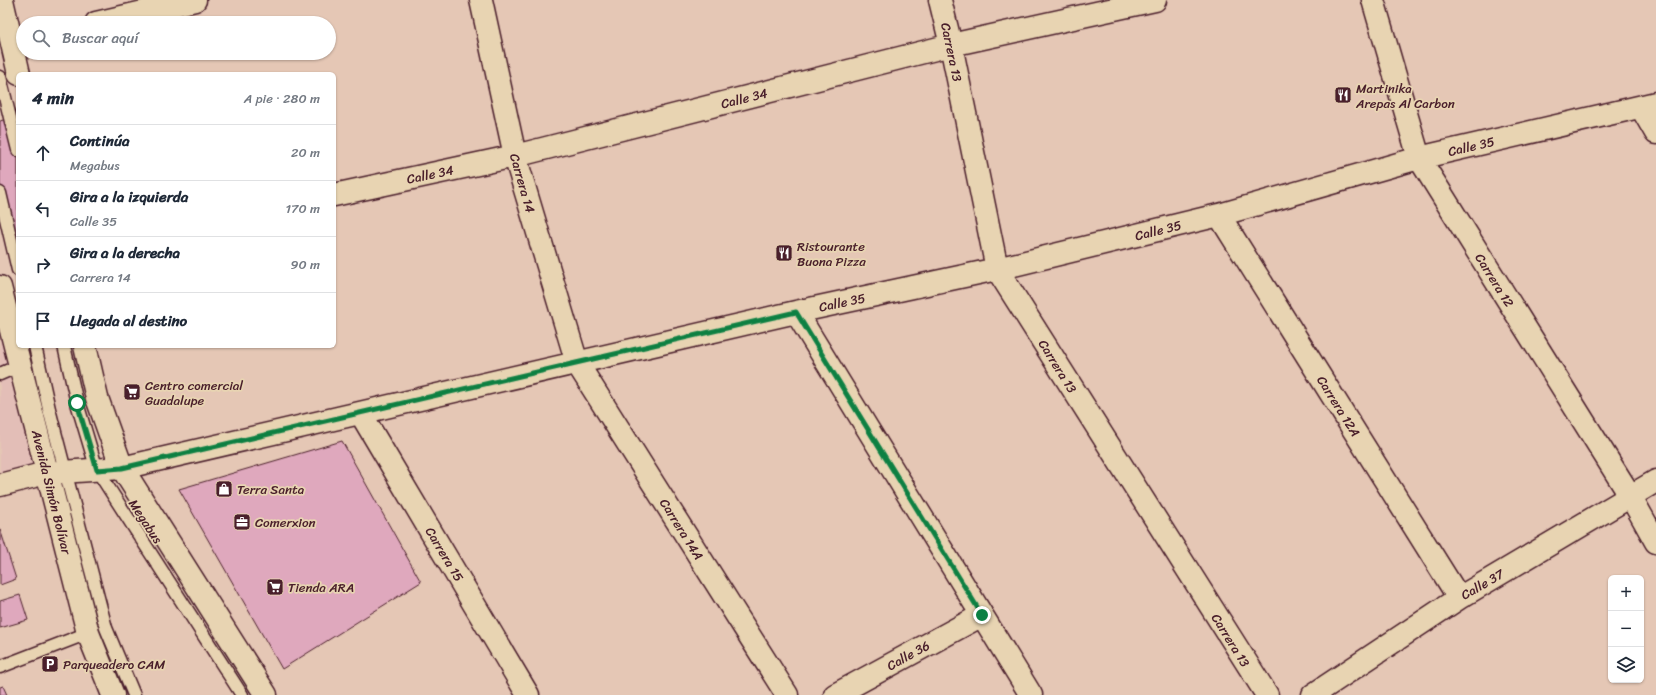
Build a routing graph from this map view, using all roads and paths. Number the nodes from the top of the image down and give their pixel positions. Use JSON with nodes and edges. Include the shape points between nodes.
{"nodes":[{"id":1,"x":2,"y":0,"type":"edge"},
{"id":2,"x":195,"y":0,"type":"edge"},
{"id":3,"x":481,"y":0,"type":"edge"},
{"id":4,"x":940,"y":0,"type":"edge"},
{"id":5,"x":1155,"y":0,"type":"edge"},
{"id":6,"x":1373,"y":0,"type":"edge"},
{"id":7,"x":126,"y":16,"type":"edge"},
{"id":8,"x":16,"y":38,"type":"edge"},
{"id":9,"x":951,"y":45,"type":"junction"},
{"id":10,"x":18,"y":60,"type":"edge"},
{"id":11,"x":19,"y":72,"type":"edge"},
{"id":12,"x":0,"y":77,"type":"edge"},
{"id":13,"x":1648,"y":105,"type":"edge"},
{"id":14,"x":1656,"y":133,"type":"edge"},
{"id":15,"x":16,"y":142,"type":"edge"},
{"id":16,"x":515,"y":156,"type":"junction"},
{"id":17,"x":1419,"y":158,"type":"junction"},
{"id":18,"x":0,"y":193,"type":"edge"},
{"id":19,"x":336,"y":195,"type":"edge"},
{"id":20,"x":1219,"y":215,"type":"junction"},
{"id":21,"x":16,"y":261,"type":"edge"},
{"id":22,"x":997,"y":269,"type":"junction"},
{"id":23,"x":0,"y":287,"type":"edge"},
{"id":24,"x":796,"y":312,"type":"junction"},
{"id":25,"x":16,"y":346,"type":"edge"},
{"id":26,"x":16,"y":348,"type":"edge"},
{"id":27,"x":35,"y":348,"type":"edge"},
{"id":28,"x":64,"y":348,"type":"edge"},
{"id":29,"x":86,"y":348,"type":"edge"},
{"id":30,"x":577,"y":363,"type":"junction"},
{"id":31,"x":21,"y":365,"type":"junction"},
{"id":32,"x":0,"y":374,"type":"edge"},
{"id":33,"x":361,"y":414,"type":"junction"},
{"id":34,"x":122,"y":468,"type":"junction"},
{"id":35,"x":97,"y":470,"type":"junction"},
{"id":36,"x":56,"y":472,"type":"junction"},
{"id":37,"x":1656,"y":481,"type":"edge"},
{"id":38,"x":0,"y":485,"type":"edge"},
{"id":39,"x":1631,"y":497,"type":"junction"},
{"id":40,"x":1656,"y":542,"type":"edge"},
{"id":41,"x":1458,"y":598,"type":"junction"},
{"id":42,"x":982,"y":615,"type":"junction"},
{"id":43,"x":88,"y":633,"type":"junction"},
{"id":44,"x":0,"y":667,"type":"edge"},
{"id":45,"x":113,"y":695,"type":"edge"},
{"id":46,"x":134,"y":695,"type":"edge"},
{"id":47,"x":242,"y":695,"type":"edge"},
{"id":48,"x":266,"y":695,"type":"edge"},
{"id":49,"x":528,"y":695,"type":"edge"},
{"id":50,"x":787,"y":695,"type":"edge"},
{"id":51,"x":835,"y":695,"type":"edge"},
{"id":52,"x":1031,"y":695,"type":"edge"},
{"id":53,"x":1267,"y":695,"type":"edge"},
{"id":54,"x":1312,"y":695,"type":"edge"}],
"edges":[{"from":1,"to":8,"type":"street"},
{"from":2,"to":7,"type":"street"},
{"from":3,"to":16,"type":"street","name":"Carrera 14"},
{"from":4,"to":9,"type":"street","name":"Carrera 13"},
{"from":5,"to":9,"type":"street","name":"Calle 34"},
{"from":6,"to":17,"type":"street","name":"Carrera 12"},
{"from":9,"to":16,"type":"street","name":"Calle 34"},
{"from":9,"to":22,"type":"street","name":"Carrera 13"},
{"from":10,"to":11,"type":"street"},
{"from":12,"to":15,"type":"lane"},
{"from":13,"to":14,"type":"street"},
{"from":13,"to":17,"type":"street","name":"Calle 35"},
{"from":16,"to":19,"type":"street","name":"Calle 34"},
{"from":16,"to":30,"type":"street","name":"Carrera 14"},
{"from":17,"to":20,"type":"street","name":"Calle 35"},
{"from":17,"to":39,"type":"street","name":"Carrera 12"},
{"from":18,"to":21,"type":"lane"},
{"from":20,"to":22,"type":"street","name":"Calle 35"},
{"from":20,"to":41,"type":"street","name":"Carrera 12A"},
{"from":22,"to":24,"type":"street","name":"Calle 35"},
{"from":22,"to":53,"type":"street","name":"Carrera 13"},
{"from":23,"to":25,"type":"street","name":"Avenida Simón Bolívar"},
{"from":24,"to":30,"type":"street","name":"Calle 35"},
{"from":24,"to":42,"type":"street"},
{"from":26,"to":31,"type":"street","name":"Avenida Simón Bolívar"},
{"from":27,"to":36,"type":"lane","via":[[49,409]]},
{"from":28,"to":35,"type":"lane","name":"Megabus","via":[[77,403]]},
{"from":29,"to":34,"type":"street","via":[[98,398]]},
{"from":30,"to":33,"type":"street","name":"Calle 35"},
{"from":30,"to":50,"type":"street","name":"Carrera 14A"},
{"from":31,"to":32,"type":"lane"},
{"from":31,"to":36,"type":"street","name":"Avenida Simón Bolívar"},
{"from":33,"to":34,"type":"street","name":"Calle 35"},
{"from":33,"to":49,"type":"street","name":"Carrera 15"},
{"from":34,"to":35,"type":"street","name":"Calle 35"},
{"from":34,"to":48,"type":"street"},
{"from":35,"to":36,"type":"street","name":"Calle 35"},
{"from":35,"to":47,"type":"lane","name":"Megabus"},
{"from":36,"to":38,"type":"street","name":"Calle 35"},
{"from":36,"to":43,"type":"street","name":"Avenida Simón Bolívar"},
{"from":36,"to":46,"type":"lane","via":[[106,628]]},
{"from":37,"to":39,"type":"street","name":"Calle 37"},
{"from":39,"to":40,"type":"street","name":"Carrera 12"},
{"from":39,"to":41,"type":"street","name":"Calle 37"},
{"from":41,"to":54,"type":"street","name":"Calle 37"},
{"from":42,"to":51,"type":"street","name":"Calle 36"},
{"from":42,"to":52,"type":"street"},
{"from":43,"to":44,"type":"lane"},
{"from":43,"to":45,"type":"street","name":"Avenida Simón Bolívar"}]}
